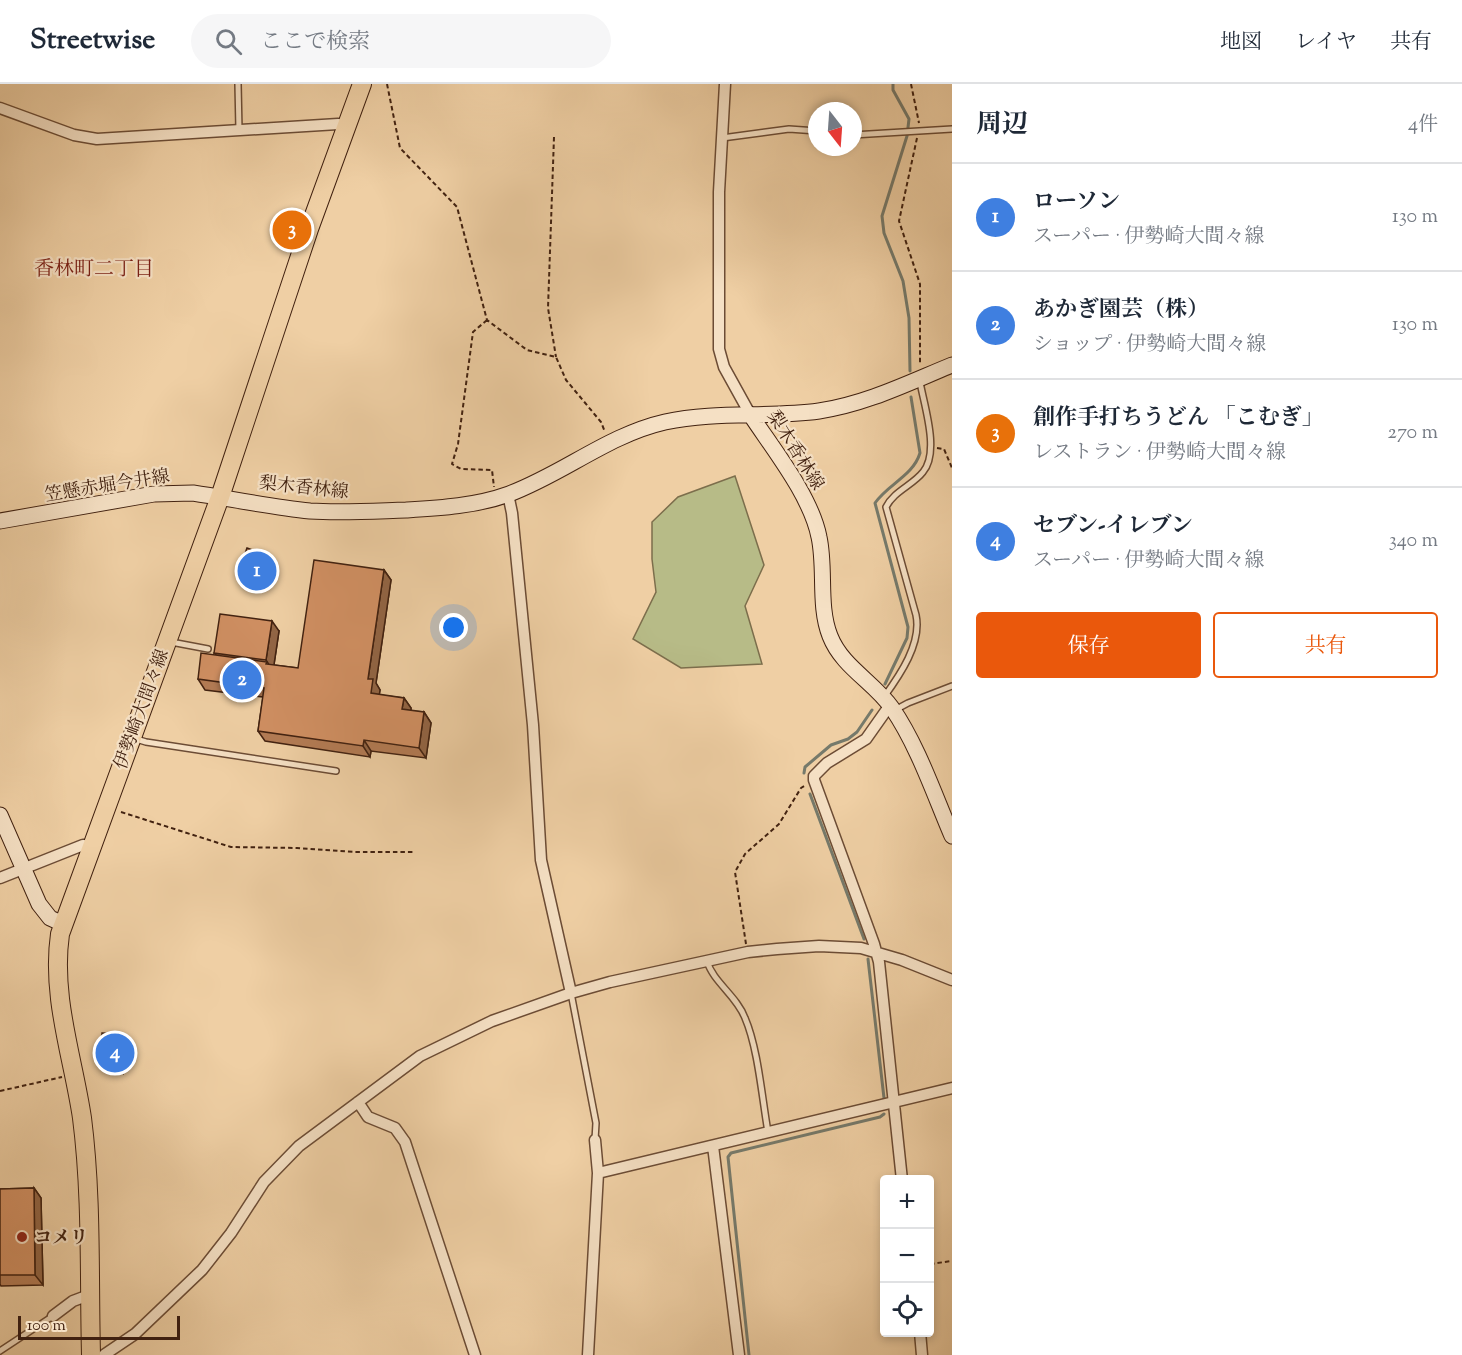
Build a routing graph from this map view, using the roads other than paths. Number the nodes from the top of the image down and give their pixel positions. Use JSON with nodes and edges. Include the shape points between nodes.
{"nodes":[{"id":1,"x":238,"y":84,"type":"edge"},
{"id":2,"x":363,"y":84,"type":"edge"},
{"id":3,"x":725,"y":84,"type":"edge"},
{"id":4,"x":0,"y":108,"type":"edge"},
{"id":5,"x":348,"y":126,"type":"junction"},
{"id":6,"x":952,"y":129,"type":"edge"},
{"id":7,"x":238,"y":130,"type":"junction"},
{"id":8,"x":808,"y":130,"type":"edge"},
{"id":9,"x":862,"y":134,"type":"edge"},
{"id":10,"x":721,"y":138,"type":"junction"},
{"id":11,"x":952,"y":365,"type":"edge"},
{"id":12,"x":920,"y":378,"type":"junction"},
{"id":13,"x":750,"y":414,"type":"junction"},
{"id":14,"x":501,"y":496,"type":"junction"},
{"id":15,"x":220,"y":497,"type":"junction"},
{"id":16,"x":0,"y":521,"type":"edge"},
{"id":17,"x":167,"y":640,"type":"junction"},
{"id":18,"x":208,"y":649,"type":"dead end"},
{"id":19,"x":952,"y":686,"type":"edge"},
{"id":20,"x":889,"y":705,"type":"junction"},
{"id":21,"x":130,"y":737,"type":"junction"},
{"id":22,"x":336,"y":771,"type":"dead end"},
{"id":23,"x":0,"y":815,"type":"edge"},
{"id":24,"x":952,"y":836,"type":"edge"},
{"id":25,"x":93,"y":846,"type":"junction"},
{"id":26,"x":22,"y":868,"type":"junction"},
{"id":27,"x":0,"y":878,"type":"edge"},
{"id":28,"x":63,"y":924,"type":"junction"},
{"id":29,"x":876,"y":951,"type":"junction"},
{"id":30,"x":707,"y":961,"type":"junction"},
{"id":31,"x":952,"y":980,"type":"edge"},
{"id":32,"x":571,"y":993,"type":"junction"},
{"id":33,"x":952,"y":1088,"type":"edge"},
{"id":34,"x":358,"y":1102,"type":"junction"},
{"id":35,"x":892,"y":1102,"type":"junction"},
{"id":36,"x":768,"y":1132,"type":"junction"},
{"id":37,"x":595,"y":1140,"type":"joint"},
{"id":38,"x":713,"y":1146,"type":"junction"},
{"id":39,"x":598,"y":1173,"type":"junction"},
{"id":40,"x":901,"y":1175,"type":"edge"},
{"id":41,"x":89,"y":1295,"type":"junction"},
{"id":42,"x":54,"y":1316,"type":"joint"},
{"id":43,"x":920,"y":1337,"type":"edge"},
{"id":44,"x":0,"y":1351,"type":"edge"},
{"id":45,"x":91,"y":1355,"type":"edge"},
{"id":46,"x":104,"y":1355,"type":"edge"},
{"id":47,"x":475,"y":1355,"type":"edge"},
{"id":48,"x":588,"y":1355,"type":"edge"},
{"id":49,"x":738,"y":1355,"type":"edge"},
{"id":50,"x":922,"y":1355,"type":"edge"}],
"edges":[{"from":1,"to":7,"type":"lane"},
{"from":2,"to":5,"type":"main road","name":"伊勢崎大間々線"},
{"from":3,"to":10,"type":"street"},
{"from":4,"to":7,"type":"street","via":[[74,135],[97,139]]},
{"from":5,"to":7,"type":"street"},
{"from":5,"to":15,"type":"main road","name":"伊勢崎大間々線","via":[[302,249]]},
{"from":6,"to":9,"type":"lane"},
{"from":8,"to":10,"type":"lane","via":[[789,129]]},
{"from":10,"to":13,"type":"street","via":[[719,349],[724,367]]},
{"from":11,"to":12,"type":"main road"},
{"from":12,"to":13,"type":"main road","via":[[870,399],[834,408]]},
{"from":12,"to":20,"type":"lane","via":[[931,448],[925,471],[886,507],[918,632]]},
{"from":13,"to":14,"type":"main road","name":"梨木香林線","via":[[688,418],[633,431],[536,483]]},
{"from":13,"to":20,"type":"main road","name":"梨木香林線","via":[[806,501],[817,527],[829,635],[842,657]]},
{"from":14,"to":15,"type":"main road","name":"梨木香林線","via":[[462,505],[344,512],[309,511]]},
{"from":14,"to":32,"type":"street","via":[[512,513],[533,725],[541,860]]},
{"from":15,"to":16,"type":"main road","name":"笠懸赤堀今井線","via":[[154,494]]},
{"from":15,"to":17,"type":"main road","name":"伊勢崎大間々線"},
{"from":17,"to":18,"type":"lane"},
{"from":17,"to":21,"type":"main road","name":"伊勢崎大間々線"},
{"from":19,"to":20,"type":"lane","via":[[908,703]]},
{"from":20,"to":24,"type":"main road","name":"梨木香林線","via":[[915,751]]},
{"from":20,"to":29,"type":"street","via":[[866,739],[827,763],[814,776]]},
{"from":21,"to":22,"type":"lane"},
{"from":21,"to":25,"type":"main road","name":"伊勢崎大間々線"},
{"from":23,"to":26,"type":"main road"},
{"from":25,"to":26,"type":"street","via":[[83,845]]},
{"from":25,"to":28,"type":"main road","name":"伊勢崎大間々線"},
{"from":26,"to":27,"type":"street"},
{"from":26,"to":28,"type":"main road","via":[[39,904],[50,918]]},
{"from":28,"to":41,"type":"main road","name":"伊勢崎大間々線","via":[[57,981],[86,1158]]},
{"from":29,"to":30,"type":"street","via":[[828,946],[748,952]]},
{"from":29,"to":31,"type":"street"},
{"from":29,"to":35,"type":"street"},
{"from":30,"to":32,"type":"street"},
{"from":30,"to":36,"type":"lane","via":[[738,1004],[750,1031]]},
{"from":32,"to":34,"type":"street","via":[[492,1021],[428,1051]]},
{"from":32,"to":37,"type":"lane","via":[[596,1123]]},
{"from":33,"to":35,"type":"street"},
{"from":34,"to":46,"type":"street","via":[[286,1158],[264,1182],[202,1270],[135,1334]]},
{"from":34,"to":47,"type":"street","via":[[368,1117],[395,1128],[405,1142]]},
{"from":35,"to":36,"type":"street"},
{"from":35,"to":40,"type":"street"},
{"from":36,"to":38,"type":"street"},
{"from":37,"to":39,"type":"street"},
{"from":38,"to":39,"type":"street"},
{"from":38,"to":49,"type":"street"},
{"from":39,"to":48,"type":"street"},
{"from":41,"to":42,"type":"street","via":[[73,1301]]},
{"from":41,"to":45,"type":"main road","name":"伊勢崎大間々線"},
{"from":42,"to":44,"type":"lane"},
{"from":43,"to":50,"type":"street"}]}
